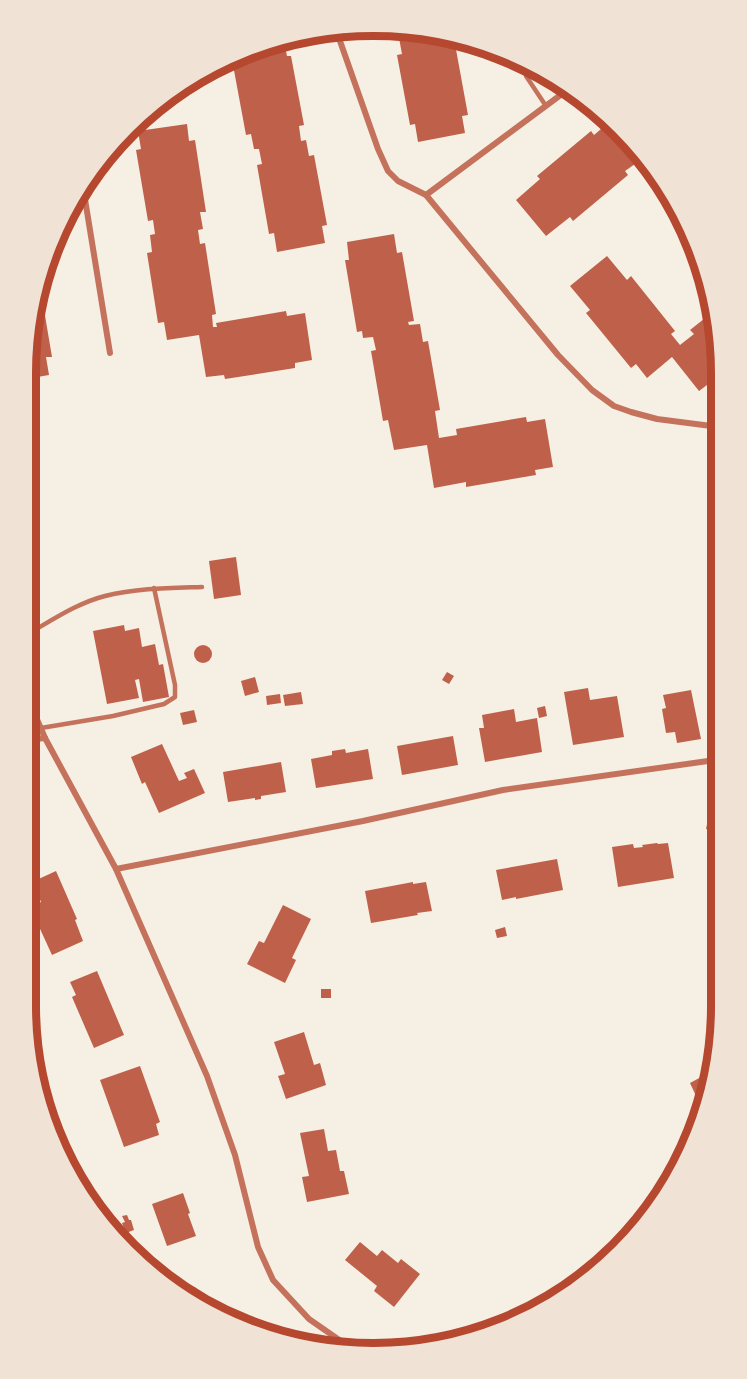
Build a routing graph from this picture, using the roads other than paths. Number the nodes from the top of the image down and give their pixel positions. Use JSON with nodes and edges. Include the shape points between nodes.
{"nodes":[{"id":1,"x":338,"y":38,"type":"edge"},
{"id":2,"x":526,"y":76,"type":"dead end"},
{"id":3,"x":562,"y":94,"type":"edge"},
{"id":4,"x":546,"y":106,"type":"junction"},
{"id":5,"x":426,"y":195,"type":"junction"},
{"id":6,"x":85,"y":199,"type":"edge"},
{"id":7,"x":110,"y":353,"type":"dead end"},
{"id":8,"x":711,"y":426,"type":"edge"},
{"id":9,"x":202,"y":587,"type":"dead end"},
{"id":10,"x":154,"y":588,"type":"junction"},
{"id":11,"x":36,"y":629,"type":"edge"},
{"id":12,"x":36,"y":717,"type":"edge"},
{"id":13,"x":41,"y":728,"type":"junction"},
{"id":14,"x":45,"y":738,"type":"junction"},
{"id":15,"x":36,"y":739,"type":"edge"},
{"id":16,"x":711,"y":761,"type":"edge"},
{"id":17,"x":116,"y":869,"type":"junction"},
{"id":18,"x":341,"y":1341,"type":"edge"}],
"edges":[{"from":1,"to":5,"type":"street","via":[[388,171],[398,181]]},
{"from":2,"to":4,"type":"lane"},
{"from":3,"to":4,"type":"street"},
{"from":4,"to":5,"type":"street"},
{"from":5,"to":8,"type":"street","via":[[558,355],[592,390],[614,406],[631,412]]},
{"from":6,"to":7,"type":"street"},
{"from":9,"to":10,"type":"lane"},
{"from":10,"to":11,"type":"lane","via":[[104,596]]},
{"from":10,"to":13,"type":"lane","via":[[175,697],[164,704],[113,716]]},
{"from":12,"to":13,"type":"street"},
{"from":13,"to":14,"type":"street"},
{"from":14,"to":15,"type":"street"},
{"from":14,"to":17,"type":"street"},
{"from":16,"to":17,"type":"street","via":[[503,790]]},
{"from":17,"to":18,"type":"street","via":[[207,1076],[235,1155],[258,1247],[273,1280],[309,1319]]}]}
